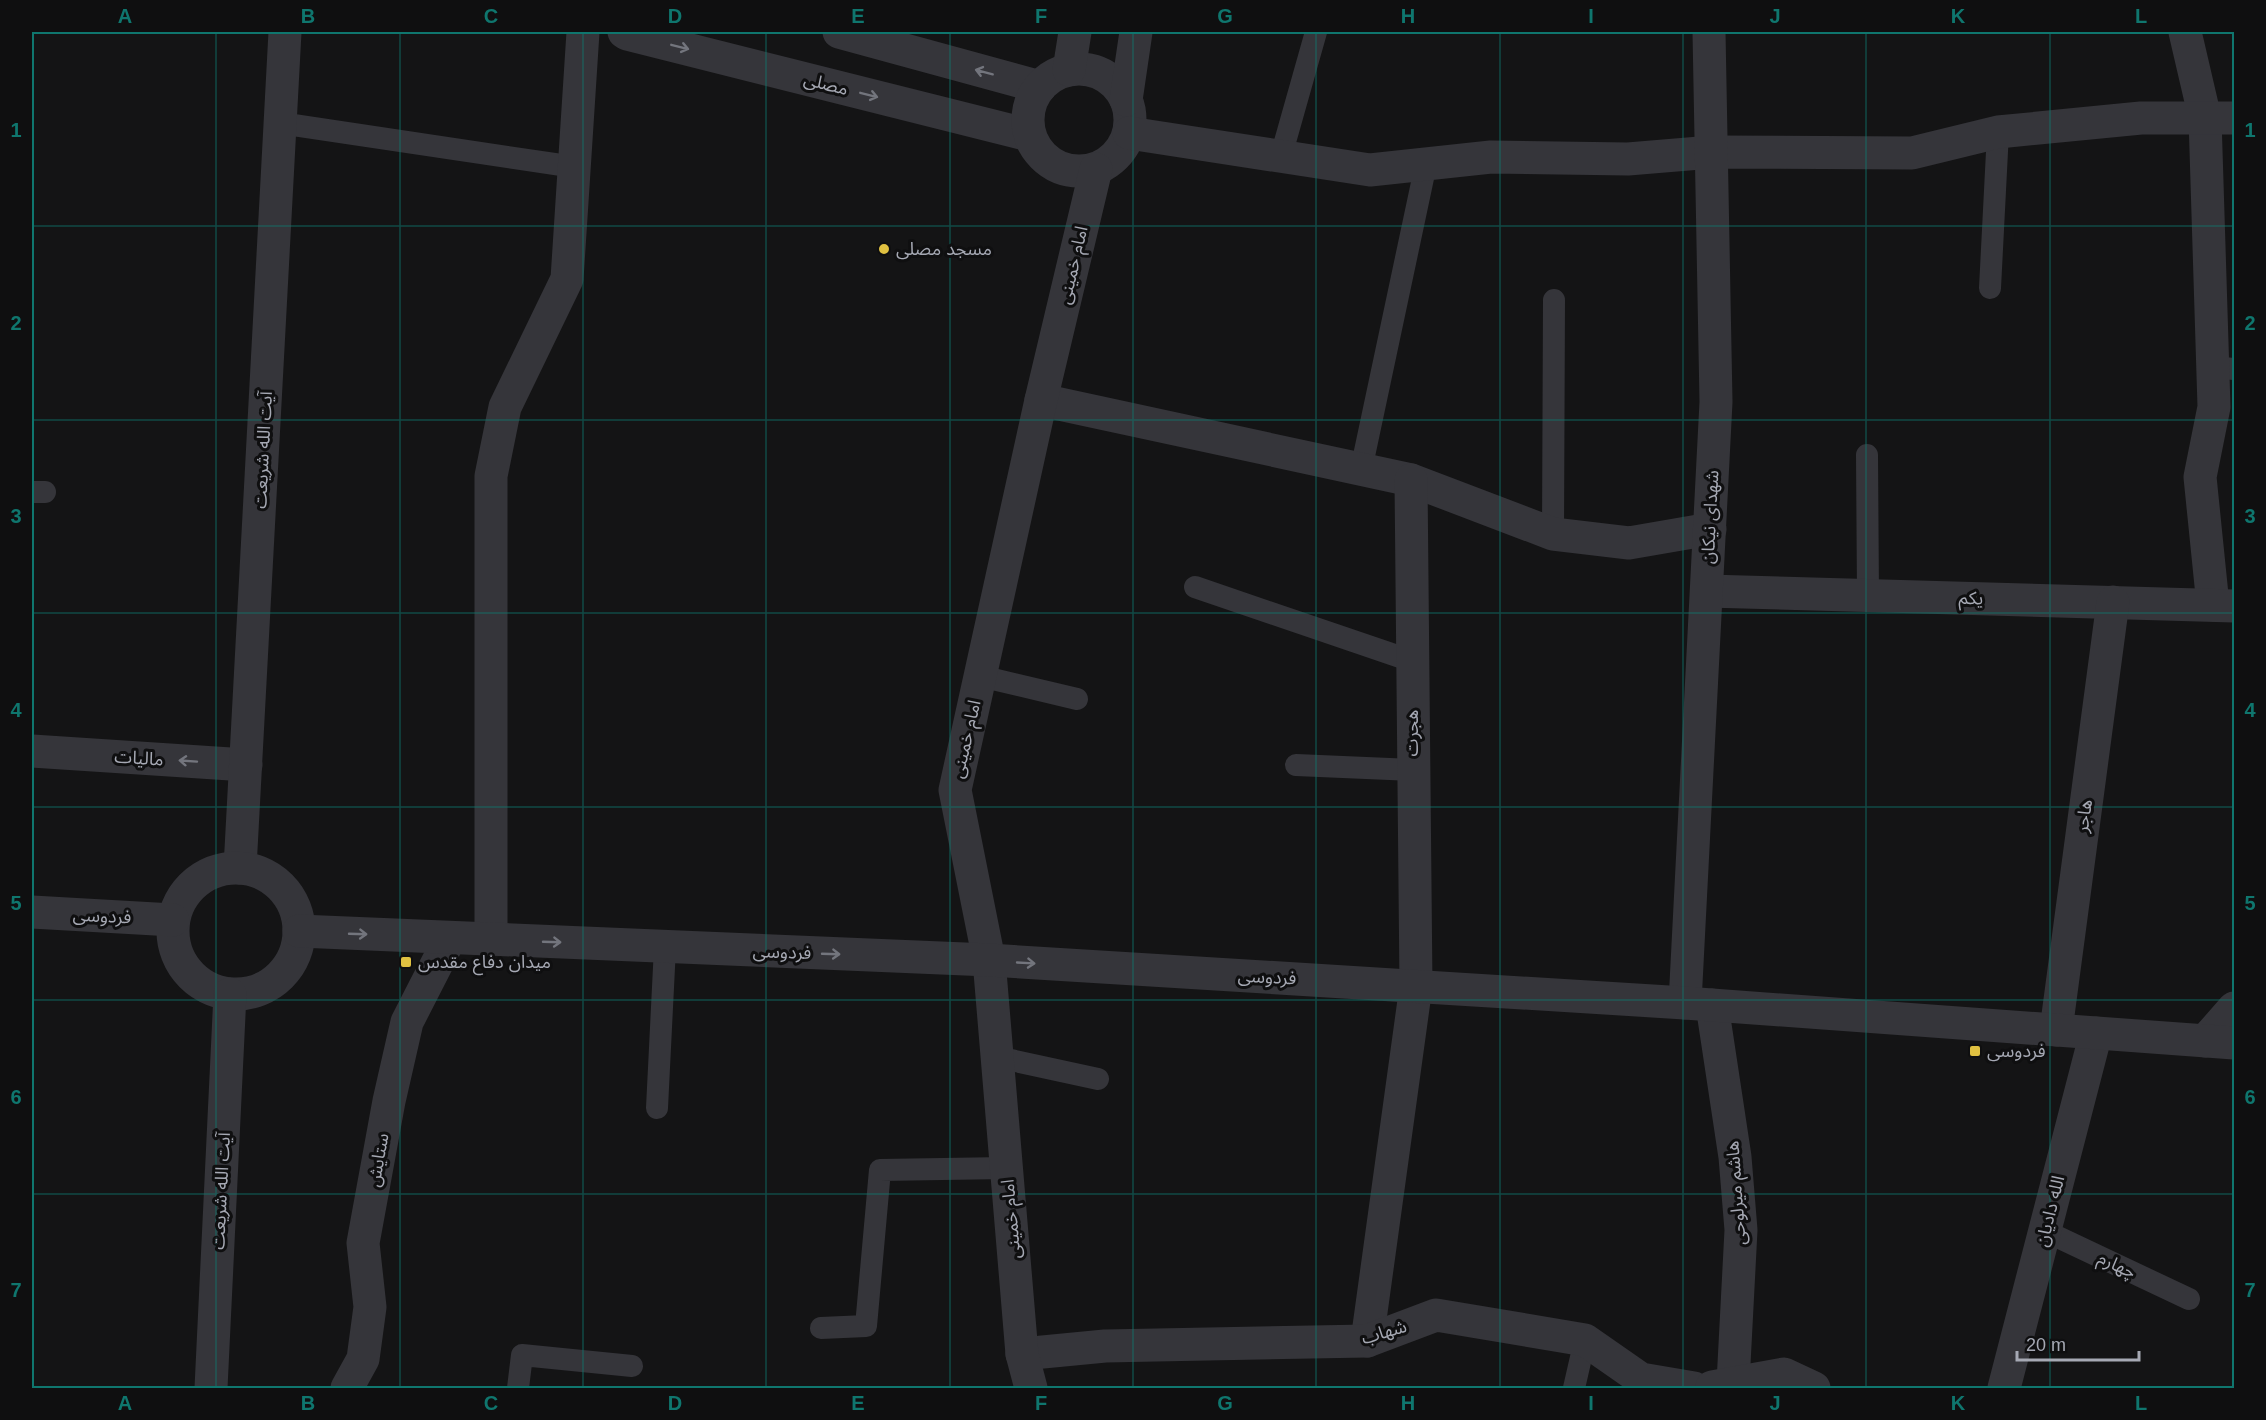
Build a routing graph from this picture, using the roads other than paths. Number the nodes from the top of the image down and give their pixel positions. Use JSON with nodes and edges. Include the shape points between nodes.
{"nodes":[{"id":1,"x":285,"y":32,"type":"edge"},
{"id":2,"x":583,"y":32,"type":"edge"},
{"id":3,"x":624,"y":32,"type":"edge"},
{"id":4,"x":839,"y":32,"type":"edge"},
{"id":5,"x":1075,"y":32,"type":"edge"},
{"id":6,"x":1136,"y":32,"type":"edge"},
{"id":7,"x":1316,"y":32,"type":"edge"},
{"id":8,"x":1709,"y":32,"type":"edge"},
{"id":9,"x":2186,"y":32,"type":"edge"},
{"id":10,"x":1069,"y":70,"type":"junction"},
{"id":11,"x":1040,"y":87,"type":"junction"},
{"id":12,"x":1126,"y":100,"type":"junction"},
{"id":13,"x":2220,"y":118,"type":"edge"},
{"id":14,"x":280,"y":123,"type":"junction"},
{"id":15,"x":1998,"y":132,"type":"junction"},
{"id":16,"x":1129,"y":133,"type":"junction"},
{"id":17,"x":1029,"y":135,"type":"junction"},
{"id":18,"x":1712,"y":152,"type":"junction"},
{"id":19,"x":1281,"y":156,"type":"junction"},
{"id":20,"x":1426,"y":164,"type":"junction"},
{"id":21,"x":575,"y":167,"type":"junction"},
{"id":22,"x":1096,"y":169,"type":"junction"},
{"id":23,"x":1990,"y":288,"type":"dead end"},
{"id":24,"x":1554,"y":300,"type":"dead end"},
{"id":25,"x":2223,"y":368,"type":"edge"},
{"id":26,"x":1041,"y":400,"type":"junction"},
{"id":27,"x":1867,"y":455,"type":"dead end"},
{"id":28,"x":1361,"y":470,"type":"junction"},
{"id":29,"x":1411,"y":480,"type":"junction"},
{"id":30,"x":1710,"y":530,"type":"junction"},
{"id":31,"x":1552,"y":534,"type":"junction"},
{"id":32,"x":1195,"y":586,"type":"dead end"},
{"id":33,"x":1707,"y":591,"type":"junction"},
{"id":34,"x":1868,"y":595,"type":"junction"},
{"id":35,"x":2113,"y":602,"type":"junction"},
{"id":36,"x":2224,"y":606,"type":"edge"},
{"id":37,"x":1412,"y":661,"type":"junction"},
{"id":38,"x":980,"y":676,"type":"junction"},
{"id":39,"x":1077,"y":699,"type":"dead end"},
{"id":40,"x":32,"y":751,"type":"edge"},
{"id":41,"x":246,"y":765,"type":"junction"},
{"id":42,"x":1296,"y":765,"type":"dead end"},
{"id":43,"x":1413,"y":770,"type":"junction"},
{"id":44,"x":240,"y":868,"type":"junction"},
{"id":45,"x":32,"y":912,"type":"edge"},
{"id":46,"x":173,"y":920,"type":"junction"},
{"id":47,"x":299,"y":931,"type":"junction"},
{"id":48,"x":450,"y":938,"type":"junction"},
{"id":49,"x":491,"y":939,"type":"junction"},
{"id":50,"x":665,"y":947,"type":"junction"},
{"id":51,"x":989,"y":960,"type":"junction"},
{"id":52,"x":1416,"y":986,"type":"junction"},
{"id":53,"x":231,"y":994,"type":"junction"},
{"id":54,"x":1699,"y":1004,"type":"junction"},
{"id":55,"x":2235,"y":1008,"type":"edge"},
{"id":56,"x":2056,"y":1030,"type":"junction"},
{"id":57,"x":2096,"y":1033,"type":"junction"},
{"id":58,"x":2220,"y":1042,"type":"edge"},
{"id":59,"x":998,"y":1058,"type":"junction"},
{"id":60,"x":1098,"y":1080,"type":"dead end"},
{"id":61,"x":657,"y":1108,"type":"dead end"},
{"id":62,"x":1006,"y":1168,"type":"junction"},
{"id":63,"x":2045,"y":1231,"type":"junction"},
{"id":64,"x":2189,"y":1299,"type":"dead end"},
{"id":65,"x":821,"y":1328,"type":"dead end"},
{"id":66,"x":1585,"y":1340,"type":"junction"},
{"id":67,"x":1367,"y":1341,"type":"junction"},
{"id":68,"x":1022,"y":1354,"type":"junction"},
{"id":69,"x":632,"y":1366,"type":"dead end"},
{"id":70,"x":1781,"y":1381,"type":"edge"},
{"id":71,"x":1719,"y":1386,"type":"edge"},
{"id":72,"x":211,"y":1389,"type":"edge"},
{"id":73,"x":347,"y":1389,"type":"edge"},
{"id":74,"x":519,"y":1389,"type":"edge"},
{"id":75,"x":1030,"y":1389,"type":"edge"},
{"id":76,"x":1574,"y":1389,"type":"edge"},
{"id":77,"x":1694,"y":1389,"type":"edge"},
{"id":78,"x":1814,"y":1389,"type":"edge"},
{"id":79,"x":2004,"y":1389,"type":"edge"}],
"edges":[{"from":1,"to":14,"type":"street","name":"آیت الله شریعت"},
{"from":2,"to":21,"type":"street"},
{"from":3,"to":17,"type":"street","name":"مصلی","one_way":true},
{"from":11,"to":4,"type":"street","one_way":true},
{"from":5,"to":10,"type":"street"},
{"from":6,"to":12,"type":"street"},
{"from":7,"to":19,"type":"lane"},
{"from":8,"to":18,"type":"street","name":"شهدای نیکان"},
{"from":9,"to":13,"type":"street"},
{"from":10,"to":11,"type":"street"},
{"from":10,"to":12,"type":"street","via":[[1103,75]]},
{"from":11,"to":17,"type":"street","via":[[1028,118]]},
{"from":12,"to":16,"type":"street","via":[[1131,116]]},
{"from":13,"to":15,"type":"street","via":[[2140,118]]},
{"from":13,"to":25,"type":"street"},
{"from":14,"to":21,"type":"lane"},
{"from":14,"to":41,"type":"street","name":"آیت الله شریعت"},
{"from":15,"to":18,"type":"street","via":[[1912,153]]},
{"from":15,"to":23,"type":"lane"},
{"from":16,"to":19,"type":"street"},
{"from":16,"to":22,"type":"street","via":[[1111,161]]},
{"from":17,"to":22,"type":"street","via":[[1036,150],[1063,170]]},
{"from":18,"to":20,"type":"street","via":[[1628,159],[1491,157]]},
{"from":18,"to":30,"type":"street","name":"شهدای نیکان","via":[[1716,402]]},
{"from":19,"to":20,"type":"street","via":[[1370,170]]},
{"from":20,"to":28,"type":"lane"},
{"from":21,"to":49,"type":"street","via":[[567,279],[505,408],[491,476]]},
{"from":22,"to":26,"type":"street","name":"امام خمینی"},
{"from":24,"to":31,"type":"lane"},
{"from":25,"to":36,"type":"street","via":[[2200,477]]},
{"from":26,"to":28,"type":"street"},
{"from":26,"to":38,"type":"street","name":"امام خمینی"},
{"from":27,"to":34,"type":"lane"},
{"from":28,"to":29,"type":"street"},
{"from":29,"to":31,"type":"street"},
{"from":29,"to":37,"type":"street","name":"هجرت"},
{"from":30,"to":31,"type":"street","via":[[1629,543]]},
{"from":30,"to":33,"type":"street","name":"شهدای نیکان"},
{"from":32,"to":37,"type":"lane"},
{"from":33,"to":34,"type":"street","name":"یکم"},
{"from":33,"to":54,"type":"street","name":"شهدای نیکان"},
{"from":34,"to":35,"type":"street","name":"یکم"},
{"from":35,"to":36,"type":"street","name":"یکم"},
{"from":35,"to":56,"type":"street","name":"هاجر"},
{"from":37,"to":43,"type":"street","name":"هجرت"},
{"from":38,"to":39,"type":"lane"},
{"from":38,"to":51,"type":"street","name":"امام خمینی","via":[[955,790]]},
{"from":41,"to":40,"type":"street","name":"مالیات","one_way":true},
{"from":41,"to":44,"type":"street","name":"آیت الله شریعت"},
{"from":42,"to":43,"type":"lane"},
{"from":43,"to":52,"type":"street","name":"هجرت"},
{"from":44,"to":46,"type":"street","via":[[212,872],[194,883],[181,899]]},
{"from":44,"to":47,"type":"street","via":[[272,878],[287,893],[296,911]]},
{"from":45,"to":46,"type":"street","name":"فردوسی"},
{"from":46,"to":53,"type":"street","via":[[179,960],[192,977],[210,989]]},
{"from":47,"to":48,"type":"street","name":"فردوسی","one_way":true},
{"from":47,"to":53,"type":"street","via":[[295,953],[286,970],[271,984],[252,992]]},
{"from":48,"to":49,"type":"street","name":"فردوسی"},
{"from":48,"to":73,"type":"street","name":"ستایش","via":[[407,1022],[363,1243],[370,1306],[363,1359]]},
{"from":49,"to":50,"type":"street","name":"فردوسی","one_way":true},
{"from":50,"to":51,"type":"street","name":"فردوسی","one_way":true},
{"from":50,"to":61,"type":"lane"},
{"from":51,"to":52,"type":"street","name":"فردوسی","one_way":true},
{"from":51,"to":59,"type":"street","name":"امام خمینی"},
{"from":52,"to":54,"type":"street","name":"فردوسی"},
{"from":52,"to":67,"type":"street","name":"هجرت"},
{"from":53,"to":72,"type":"street","name":"آیت الله شریعت"},
{"from":54,"to":56,"type":"street","name":"فردوسی"},
{"from":54,"to":71,"type":"street","name":"هاشم میرلوحی","via":[[1734,1156],[1741,1230]]},
{"from":55,"to":58,"type":"street"},
{"from":56,"to":57,"type":"street","name":"فردوسی"},
{"from":57,"to":58,"type":"street","name":"فردوسی"},
{"from":57,"to":63,"type":"street","name":"الله دادیان"},
{"from":59,"to":60,"type":"lane"},
{"from":59,"to":62,"type":"street","name":"امام خمینی"},
{"from":62,"to":65,"type":"lane","via":[[880,1170],[866,1326]]},
{"from":62,"to":68,"type":"street","name":"امام خمینی"},
{"from":63,"to":64,"type":"lane","name":"چهارم"},
{"from":63,"to":79,"type":"street","name":"الله دادیان"},
{"from":66,"to":67,"type":"street","name":"شهاب","via":[[1437,1315]]},
{"from":66,"to":76,"type":"lane"},
{"from":66,"to":77,"type":"street","name":"شهاب","via":[[1641,1379]]},
{"from":67,"to":68,"type":"street","name":"شهاب","via":[[1105,1346]]},
{"from":68,"to":75,"type":"street","name":"امام خمینی"},
{"from":69,"to":74,"type":"lane","via":[[522,1355]]},
{"from":70,"to":71,"type":"street"},
{"from":70,"to":78,"type":"street"}]}
